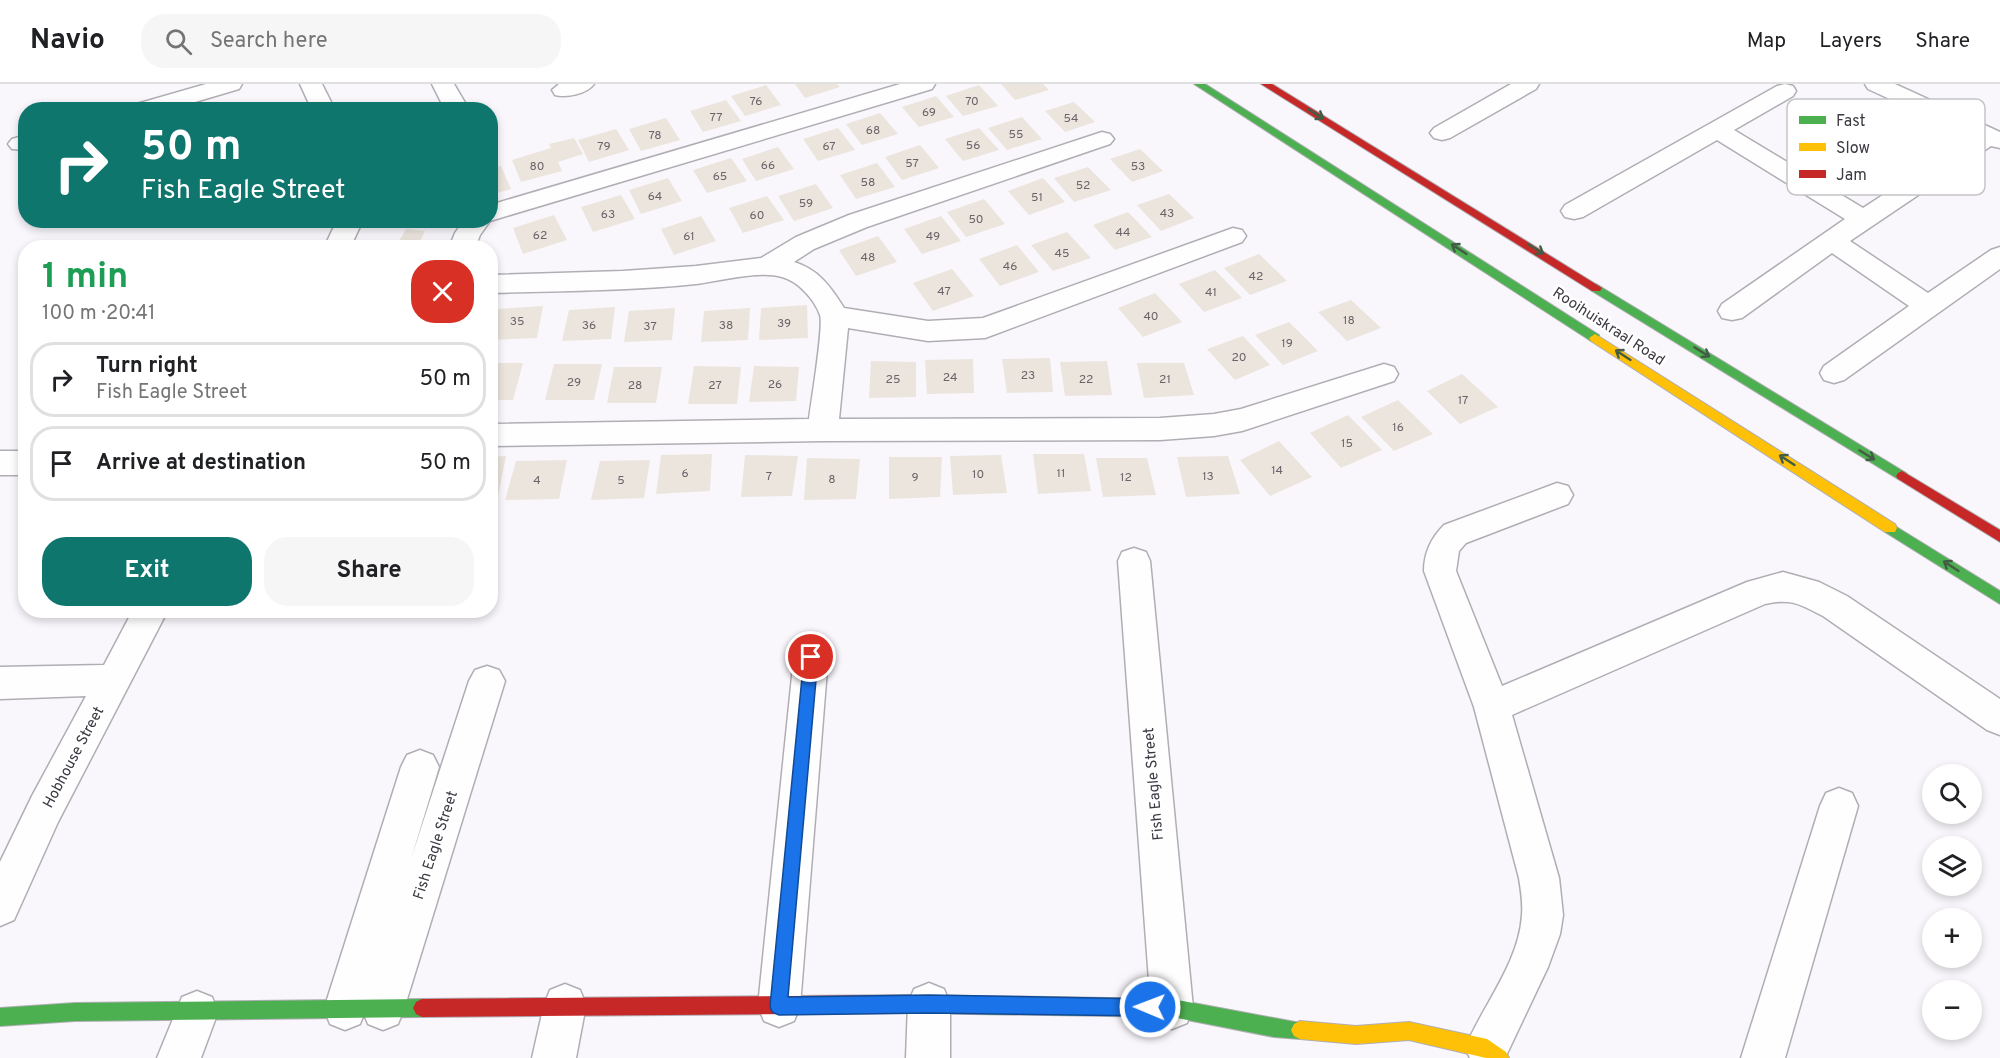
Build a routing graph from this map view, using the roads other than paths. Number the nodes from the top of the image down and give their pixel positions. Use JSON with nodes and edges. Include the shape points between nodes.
{"nodes":[{"id":1,"x":231,"y":84,"type":"edge"},
{"id":2,"x":311,"y":84,"type":"edge"},
{"id":3,"x":443,"y":84,"type":"edge"},
{"id":4,"x":924,"y":84,"type":"edge"},
{"id":5,"x":1199,"y":84,"type":"edge"},
{"id":6,"x":1266,"y":84,"type":"edge"},
{"id":7,"x":1528,"y":84,"type":"edge"},
{"id":8,"x":1876,"y":84,"type":"edge"},
{"id":9,"x":1785,"y":91,"type":"dead end"},
{"id":10,"x":1909,"y":99,"type":"edge"},
{"id":11,"x":169,"y":102,"type":"edge"},
{"id":12,"x":320,"y":102,"type":"edge"},
{"id":13,"x":453,"y":102,"type":"edge"},
{"id":14,"x":1716,"y":129,"type":"junction"},
{"id":15,"x":1442,"y":133,"type":"dead end"},
{"id":16,"x":1102,"y":139,"type":"dead end"},
{"id":17,"x":1787,"y":172,"type":"edge"},
{"id":18,"x":1824,"y":195,"type":"edge"},
{"id":19,"x":1902,"y":195,"type":"edge"},
{"id":20,"x":498,"y":211,"type":"edge"},
{"id":21,"x":1574,"y":211,"type":"dead end"},
{"id":22,"x":1863,"y":219,"type":"junction"},
{"id":23,"x":1233,"y":236,"type":"dead end"},
{"id":24,"x":1832,"y":241,"type":"junction"},
{"id":25,"x":2000,"y":256,"type":"edge"},
{"id":26,"x":767,"y":266,"type":"junction"},
{"id":27,"x":498,"y":284,"type":"edge"},
{"id":28,"x":1928,"y":306,"type":"junction"},
{"id":29,"x":1732,"y":311,"type":"dead end"},
{"id":30,"x":835,"y":316,"type":"junction"},
{"id":31,"x":1384,"y":374,"type":"dead end"},
{"id":32,"x":1834,"y":374,"type":"dead end"},
{"id":33,"x":823,"y":430,"type":"junction"},
{"id":34,"x":498,"y":435,"type":"edge"},
{"id":35,"x":0,"y":463,"type":"edge"},
{"id":36,"x":18,"y":463,"type":"edge"},
{"id":37,"x":1557,"y":495,"type":"dead end"},
{"id":38,"x":2000,"y":537,"type":"edge"},
{"id":39,"x":1134,"y":561,"type":"dead end"},
{"id":40,"x":2000,"y":598,"type":"edge"},
{"id":41,"x":147,"y":618,"type":"edge"},
{"id":42,"x":811,"y":657,"type":"dead end"},
{"id":43,"x":113,"y":680,"type":"junction"},
{"id":44,"x":487,"y":681,"type":"dead end"},
{"id":45,"x":0,"y":683,"type":"edge"},
{"id":46,"x":1492,"y":707,"type":"junction"},
{"id":47,"x":2000,"y":719,"type":"edge"},
{"id":48,"x":420,"y":767,"type":"dead end"},
{"id":49,"x":1839,"y":806,"type":"dead end"},
{"id":50,"x":0,"y":906,"type":"edge"},
{"id":51,"x":929,"y":1004,"type":"junction"},
{"id":52,"x":565,"y":1005,"type":"junction"},
{"id":53,"x":779,"y":1006,"type":"junction"},
{"id":54,"x":1172,"y":1008,"type":"junction"},
{"id":55,"x":345,"y":1009,"type":"junction"},
{"id":56,"x":383,"y":1009,"type":"junction"},
{"id":57,"x":197,"y":1012,"type":"junction"},
{"id":58,"x":0,"y":1017,"type":"edge"},
{"id":59,"x":1493,"y":1053,"type":"edge"},
{"id":60,"x":179,"y":1058,"type":"edge"},
{"id":61,"x":554,"y":1058,"type":"edge"},
{"id":62,"x":928,"y":1058,"type":"edge"},
{"id":63,"x":1763,"y":1058,"type":"edge"}],
"edges":[{"from":1,"to":11,"type":"street"},
{"from":2,"to":12,"type":"street"},
{"from":3,"to":13,"type":"street"},
{"from":4,"to":20,"type":"street"},
{"from":40,"to":5,"type":"main road","name":"Rooihuiskraal Road","one_way":true},
{"from":6,"to":38,"type":"main road","name":"Rooihuiskraal Road","one_way":true},
{"from":7,"to":15,"type":"street"},
{"from":8,"to":10,"type":"street"},
{"from":9,"to":14,"type":"street"},
{"from":14,"to":17,"type":"street"},
{"from":14,"to":21,"type":"street"},
{"from":16,"to":26,"type":"street","via":[[858,221],[805,243]]},
{"from":18,"to":22,"type":"street"},
{"from":19,"to":22,"type":"street"},
{"from":22,"to":24,"type":"street"},
{"from":23,"to":30,"type":"street","via":[[985,328],[928,331]]},
{"from":24,"to":28,"type":"street"},
{"from":24,"to":29,"type":"street"},
{"from":25,"to":28,"type":"street"},
{"from":26,"to":27,"type":"street","via":[[622,280]]},
{"from":26,"to":30,"type":"street","via":[[803,276],[820,291]]},
{"from":28,"to":32,"type":"street"},
{"from":30,"to":33,"type":"street"},
{"from":31,"to":33,"type":"street","via":[[1242,420],[1214,425],[1160,429]]},
{"from":33,"to":34,"type":"street"},
{"from":35,"to":36,"type":"street"},
{"from":37,"to":46,"type":"street","via":[[1455,534],[1445,543],[1440,556],[1440,571]]},
{"from":39,"to":54,"type":"street","name":"Fish Eagle Street"},
{"from":41,"to":43,"type":"street","name":"Hobhouse Street"},
{"from":42,"to":53,"type":"street"},
{"from":43,"to":45,"type":"street"},
{"from":43,"to":50,"type":"street","name":"Hobhouse Street","via":[[45,809]]},
{"from":44,"to":56,"type":"street","name":"Fish Eagle Street"},
{"from":46,"to":47,"type":"street","via":[[1759,592],[1783,586],[1807,592],[1835,606]]},
{"from":46,"to":59,"type":"street","via":[[1539,878],[1542,919],[1538,940]]},
{"from":48,"to":55,"type":"street"},
{"from":49,"to":63,"type":"street"},
{"from":51,"to":53,"type":"main road"},
{"from":51,"to":54,"type":"main road"},
{"from":51,"to":62,"type":"street"},
{"from":52,"to":53,"type":"main road"},
{"from":52,"to":56,"type":"main road"},
{"from":52,"to":61,"type":"street"},
{"from":54,"to":59,"type":"main road","via":[[1274,1028],[1356,1035],[1409,1031]]},
{"from":55,"to":56,"type":"main road"},
{"from":55,"to":57,"type":"main road"},
{"from":57,"to":58,"type":"main road","via":[[75,1012]]},
{"from":57,"to":60,"type":"street"}]}
